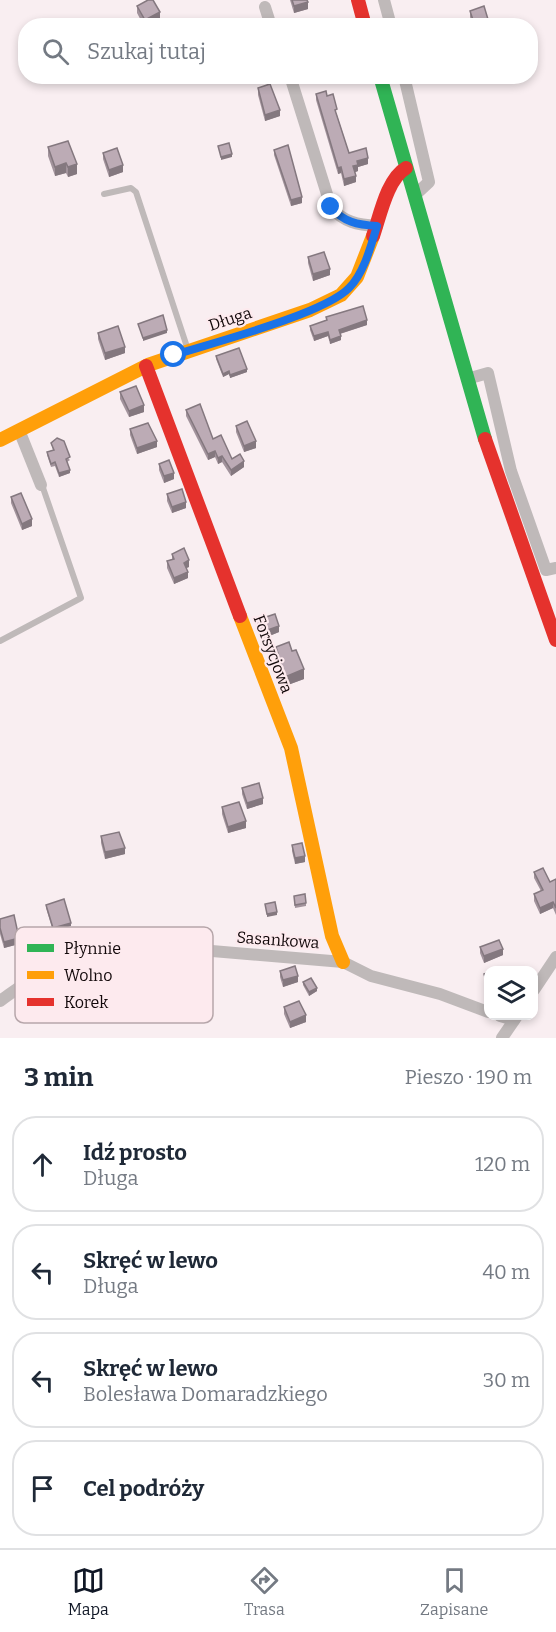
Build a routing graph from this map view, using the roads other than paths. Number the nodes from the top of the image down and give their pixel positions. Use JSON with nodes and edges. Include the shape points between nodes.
{"nodes":[{"id":1,"x":358,"y":0,"type":"edge"},
{"id":2,"x":384,"y":0,"type":"edge"},
{"id":3,"x":265,"y":7,"type":"dead end"},
{"id":4,"x":268,"y":18,"type":"edge"},
{"id":5,"x":364,"y":18,"type":"edge"},
{"id":6,"x":389,"y":18,"type":"edge"},
{"id":7,"x":293,"y":84,"type":"edge"},
{"id":8,"x":382,"y":84,"type":"edge"},
{"id":9,"x":406,"y":84,"type":"edge"},
{"id":10,"x":406,"y":168,"type":"junction"},
{"id":11,"x":105,"y":194,"type":"dead end"},
{"id":12,"x":415,"y":195,"type":"junction"},
{"id":13,"x":377,"y":226,"type":"junction"},
{"id":14,"x":188,"y":351,"type":"junction"},
{"id":15,"x":146,"y":366,"type":"junction"},
{"id":16,"x":467,"y":379,"type":"junction"},
{"id":17,"x":19,"y":430,"type":"junction"},
{"id":18,"x":0,"y":440,"type":"edge"},
{"id":19,"x":41,"y":485,"type":"joint"},
{"id":20,"x":551,"y":569,"type":"edge"},
{"id":21,"x":556,"y":640,"type":"edge"},
{"id":22,"x":0,"y":641,"type":"edge"},
{"id":23,"x":213,"y":950,"type":"edge"},
{"id":24,"x":556,"y":957,"type":"edge"},
{"id":25,"x":343,"y":962,"type":"junction"},
{"id":26,"x":538,"y":984,"type":"edge"},
{"id":27,"x":15,"y":991,"type":"edge"},
{"id":28,"x":0,"y":1001,"type":"edge"},
{"id":29,"x":484,"y":1010,"type":"edge"},
{"id":30,"x":515,"y":1020,"type":"edge"},
{"id":31,"x":502,"y":1038,"type":"edge"}],
"edges":[{"from":1,"to":5,"type":"street"},
{"from":2,"to":6,"type":"street"},
{"from":3,"to":4,"type":"street"},
{"from":7,"to":13,"type":"street","via":[[331,207],[355,224]]},
{"from":8,"to":10,"type":"street"},
{"from":9,"to":12,"type":"street","via":[[429,183]]},
{"from":10,"to":12,"type":"street"},
{"from":10,"to":13,"type":"street","name":"Długa","via":[[396,177]]},
{"from":11,"to":14,"type":"lane","via":[[131,188],[136,192]]},
{"from":12,"to":16,"type":"street"},
{"from":13,"to":14,"type":"street","name":"Długa","via":[[357,277],[341,295],[303,313]]},
{"from":14,"to":15,"type":"street","name":"Długa"},
{"from":15,"to":17,"type":"street","name":"Długa"},
{"from":15,"to":25,"type":"street","name":"Forsycjowa","via":[[291,748],[332,936]]},
{"from":16,"to":20,"type":"street","via":[[488,373],[511,471]]},
{"from":16,"to":21,"type":"street","via":[[518,540]]},
{"from":17,"to":18,"type":"street","name":"Długa"},
{"from":17,"to":19,"type":"street"},
{"from":19,"to":22,"type":"lane","via":[[81,598]]},
{"from":23,"to":25,"type":"street","name":"Sasankowa"},
{"from":24,"to":26,"type":"street"},
{"from":25,"to":29,"type":"street","name":"Sasankowa","via":[[371,976]]},
{"from":27,"to":28,"type":"street","name":"Sasankowa"},
{"from":30,"to":31,"type":"street"}]}
